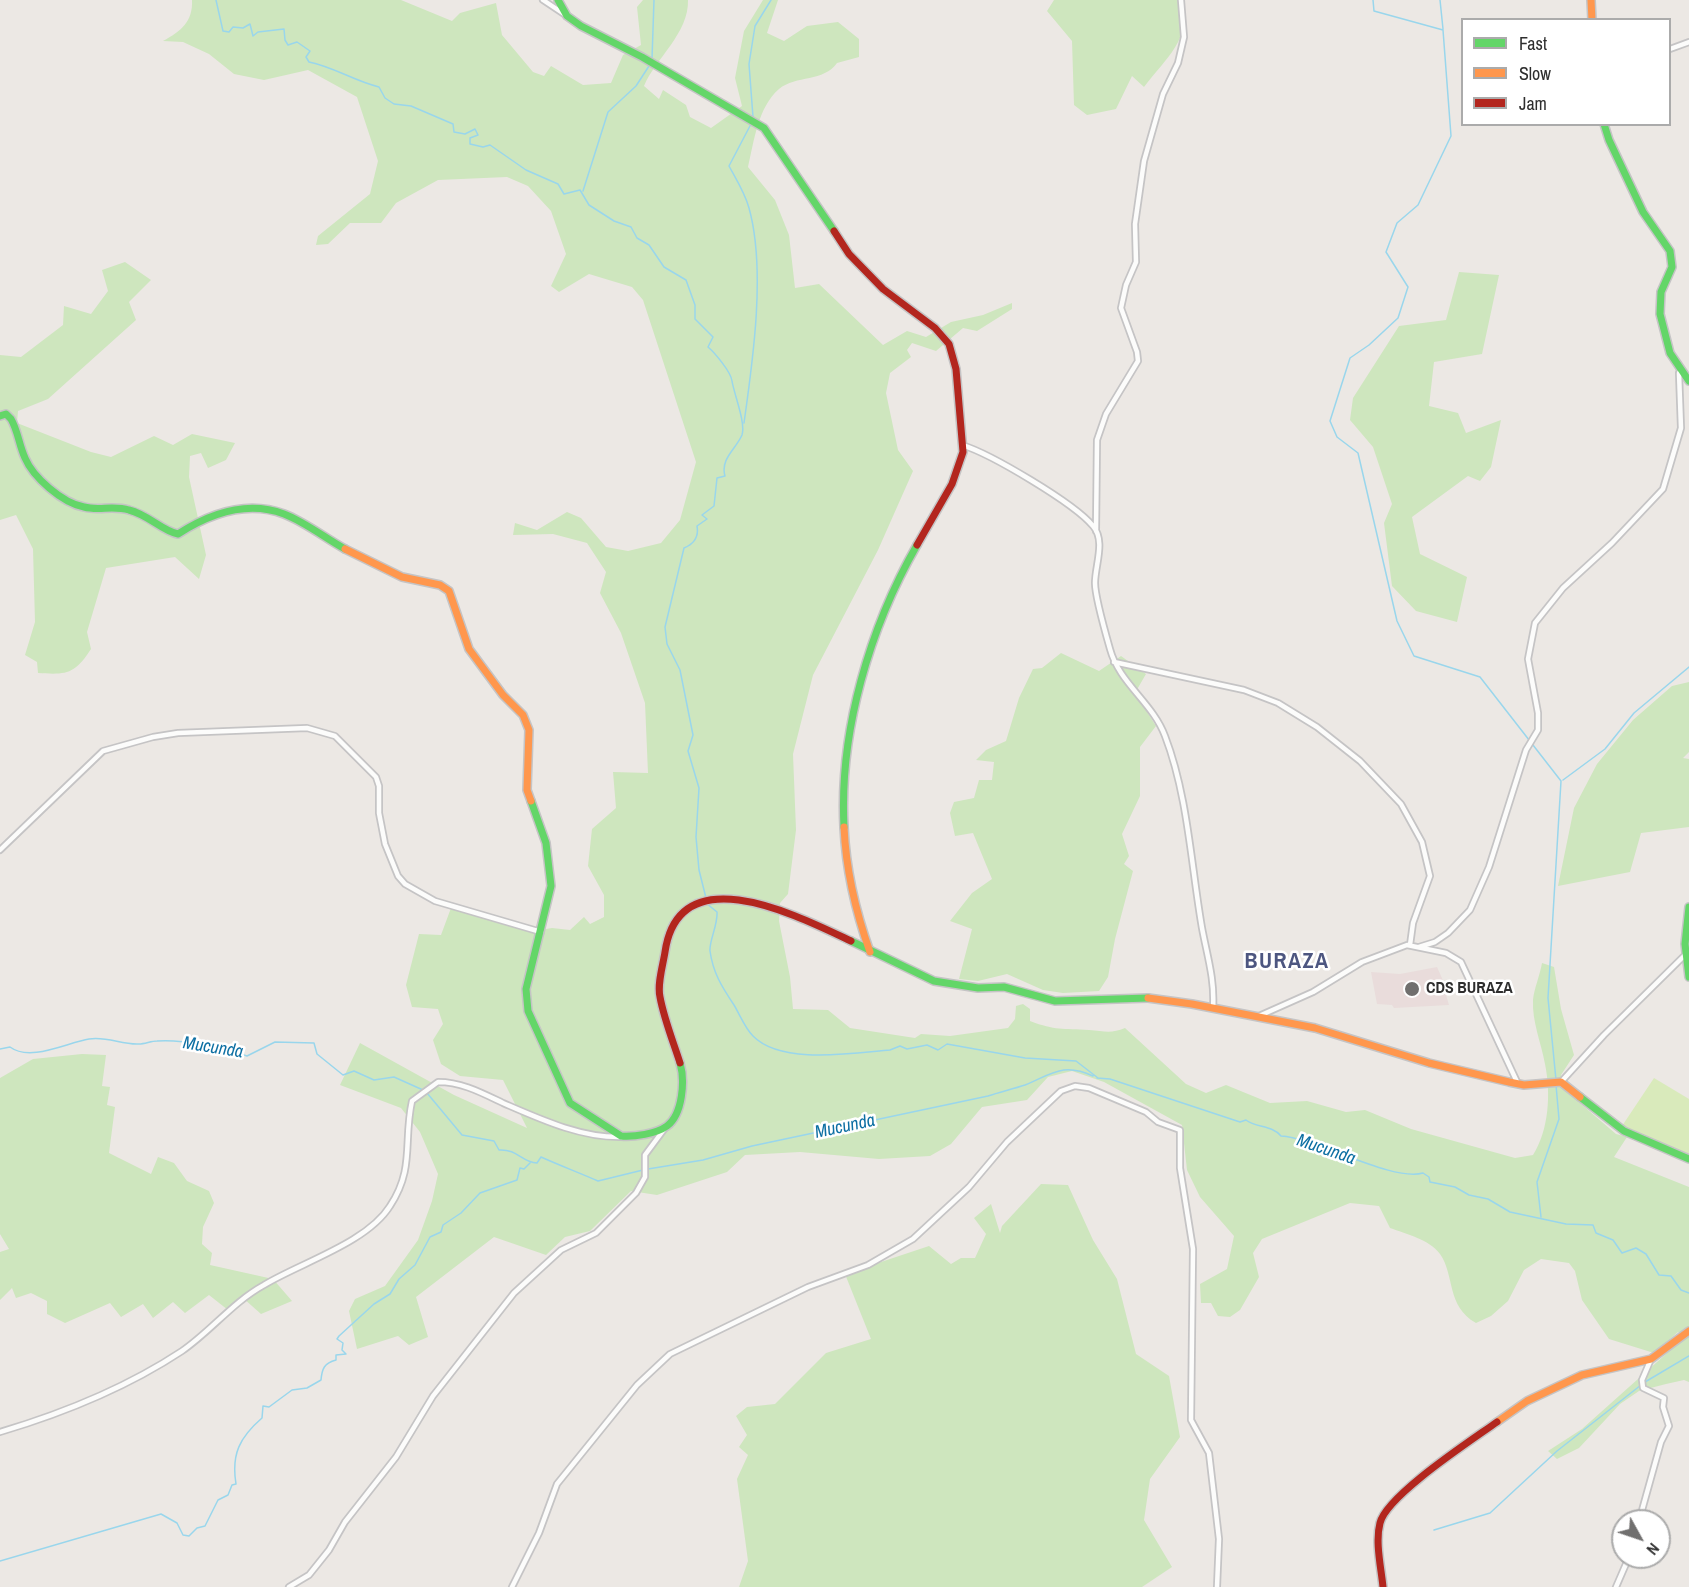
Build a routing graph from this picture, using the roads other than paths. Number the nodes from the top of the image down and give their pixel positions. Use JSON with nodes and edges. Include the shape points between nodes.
{"nodes":[{"id":1,"x":543,"y":0,"type":"edge"},
{"id":2,"x":558,"y":0,"type":"edge"},
{"id":3,"x":1181,"y":0,"type":"edge"},
{"id":4,"x":1592,"y":0,"type":"edge"},
{"id":5,"x":567,"y":16,"type":"junction"},
{"id":6,"x":1592,"y":18,"type":"edge"},
{"id":7,"x":1689,"y":42,"type":"edge"},
{"id":8,"x":1671,"y":49,"type":"edge"},
{"id":9,"x":1604,"y":126,"type":"edge"},
{"id":10,"x":1680,"y":373,"type":"junction"},
{"id":11,"x":1689,"y":381,"type":"edge"},
{"id":12,"x":0,"y":416,"type":"edge"},
{"id":13,"x":962,"y":445,"type":"junction"},
{"id":14,"x":1096,"y":531,"type":"junction"},
{"id":15,"x":1114,"y":662,"type":"junction"},
{"id":16,"x":0,"y":850,"type":"edge"},
{"id":17,"x":1689,"y":907,"type":"edge"},
{"id":18,"x":541,"y":932,"type":"junction"},
{"id":19,"x":1410,"y":945,"type":"junction"},
{"id":20,"x":1419,"y":947,"type":"junction"},
{"id":21,"x":870,"y":952,"type":"junction"},
{"id":22,"x":1685,"y":955,"type":"junction"},
{"id":23,"x":1689,"y":977,"type":"edge"},
{"id":24,"x":1213,"y":1008,"type":"junction"},
{"id":25,"x":1258,"y":1017,"type":"junction"},
{"id":26,"x":1561,"y":1082,"type":"junction"},
{"id":27,"x":1518,"y":1084,"type":"junction"},
{"id":28,"x":667,"y":1126,"type":"junction"},
{"id":29,"x":625,"y":1137,"type":"junction"},
{"id":30,"x":1689,"y":1160,"type":"edge"},
{"id":31,"x":1689,"y":1330,"type":"edge"},
{"id":32,"x":1651,"y":1359,"type":"junction"},
{"id":33,"x":0,"y":1432,"type":"edge"},
{"id":34,"x":1642,"y":1509,"type":"edge"},
{"id":35,"x":1624,"y":1569,"type":"edge"},
{"id":36,"x":289,"y":1587,"type":"edge"},
{"id":37,"x":512,"y":1587,"type":"edge"},
{"id":38,"x":1217,"y":1587,"type":"edge"},
{"id":39,"x":1383,"y":1587,"type":"edge"},
{"id":40,"x":1616,"y":1587,"type":"edge"}],
"edges":[{"from":1,"to":5,"type":"street"},
{"from":2,"to":5,"type":"main road"},
{"from":3,"to":14,"type":"street","via":[[1184,37],[1144,161],[1135,224],[1136,262],[1121,308],[1138,361],[1106,414],[1095,448]]},
{"from":4,"to":6,"type":"main road"},
{"from":5,"to":13,"type":"main road","via":[[764,128],[849,254],[883,290],[935,328],[949,344],[956,369]]},
{"from":7,"to":8,"type":"street"},
{"from":9,"to":10,"type":"main road","via":[[1607,140],[1644,212],[1670,250],[1673,264],[1660,299],[1669,350]]},
{"from":10,"to":11,"type":"main road"},
{"from":10,"to":20,"type":"street","via":[[1681,428],[1663,489],[1563,588],[1535,623],[1528,660],[1538,730],[1526,750],[1489,867],[1470,910],[1448,933]]},
{"from":12,"to":18,"type":"main road","via":[[6,414],[11,419],[23,456],[39,477],[82,507],[129,510],[174,534],[205,518],[263,508],[285,514],[402,578],[440,585],[449,591],[469,649],[528,724],[527,790],[550,862],[551,886]]},
{"from":13,"to":14,"type":"street","via":[[986,454],[1052,495]]},
{"from":13,"to":21,"type":"main road","via":[[955,479],[903,570],[879,624],[850,734],[842,837],[853,903]]},
{"from":14,"to":15,"type":"street","via":[[1096,588]]},
{"from":15,"to":19,"type":"street","via":[[1244,690],[1278,703],[1360,761],[1401,804],[1422,842],[1430,876],[1413,923]]},
{"from":15,"to":24,"type":"street","via":[[1159,724],[1169,748],[1210,964]]},
{"from":16,"to":18,"type":"street","via":[[103,751],[178,733],[307,728],[335,736],[376,777],[385,844],[405,885],[435,901]]},
{"from":17,"to":22,"type":"main road"},
{"from":18,"to":29,"type":"main road","via":[[526,989],[528,1011],[570,1102],[603,1127]]},
{"from":19,"to":20,"type":"street"},
{"from":19,"to":25,"type":"street","via":[[1362,962],[1313,992]]},
{"from":20,"to":27,"type":"street","via":[[1446,953],[1461,962]]},
{"from":21,"to":24,"type":"main road","via":[[927,978],[951,984],[1004,987],[1055,1001],[1137,997]]},
{"from":21,"to":28,"type":"main road","via":[[793,913],[735,898],[706,901],[676,917],[668,930],[659,998],[682,1077],[679,1106]]},
{"from":22,"to":23,"type":"main road"},
{"from":22,"to":26,"type":"street"},
{"from":24,"to":25,"type":"main road"},
{"from":25,"to":27,"type":"main road"},
{"from":26,"to":27,"type":"main road"},
{"from":26,"to":30,"type":"main road","via":[[1624,1131]]},
{"from":28,"to":29,"type":"main road"},
{"from":28,"to":36,"type":"street","via":[[645,1155],[645,1170],[636,1193],[599,1231],[561,1250],[511,1296],[433,1396],[396,1457],[345,1522],[329,1550],[309,1575]]},
{"from":29,"to":33,"type":"street","via":[[585,1133],[471,1088],[438,1082],[412,1101],[403,1181],[389,1208],[364,1232],[256,1289],[193,1343],[137,1378],[73,1409]]},
{"from":31,"to":32,"type":"main road"},
{"from":32,"to":34,"type":"street","via":[[1642,1380],[1643,1388],[1664,1398],[1669,1426]]},
{"from":32,"to":39,"type":"main road","via":[[1582,1375],[1541,1394],[1427,1472],[1380,1520]]},
{"from":35,"to":40,"type":"street"},
{"from":37,"to":38,"type":"street","via":[[539,1533],[557,1484],[637,1385],[670,1354],[808,1287],[868,1265],[913,1239],[969,1187],[1039,1109],[1060,1091],[1075,1086],[1126,1102],[1158,1122],[1180,1130],[1180,1168],[1193,1249],[1191,1420],[1209,1452],[1219,1539]]}]}
